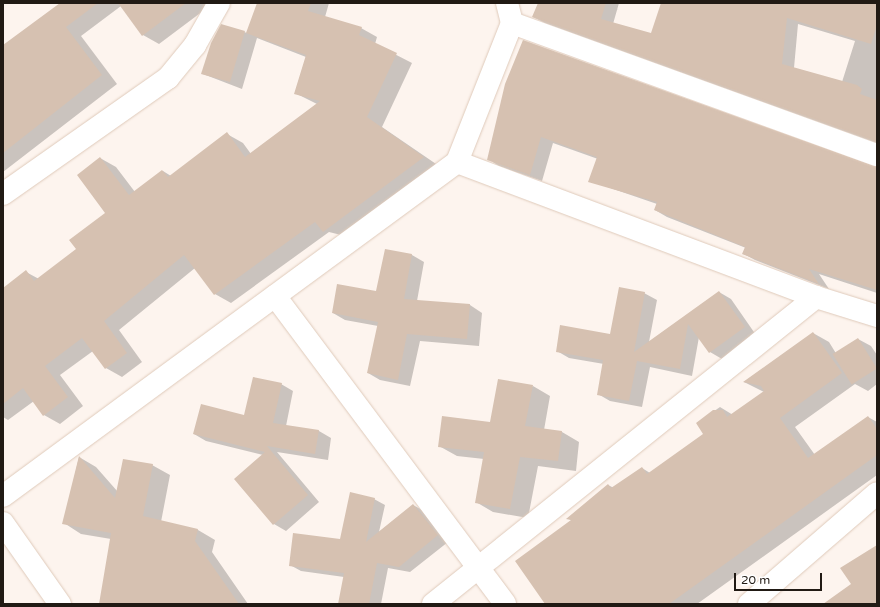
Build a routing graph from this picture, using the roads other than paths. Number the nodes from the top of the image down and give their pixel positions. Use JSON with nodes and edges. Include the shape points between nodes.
{"nodes":[{"id":1,"x":219,"y":3,"type":"edge"},
{"id":2,"x":510,"y":13,"type":"edge"},
{"id":3,"x":877,"y":155,"type":"edge"},
{"id":4,"x":456,"y":162,"type":"junction"},
{"id":5,"x":3,"y":194,"type":"edge"},
{"id":6,"x":275,"y":296,"type":"junction"},
{"id":7,"x":816,"y":297,"type":"junction"},
{"id":8,"x":877,"y":316,"type":"edge"},
{"id":9,"x":877,"y":493,"type":"edge"},
{"id":10,"x":3,"y":496,"type":"edge"},
{"id":11,"x":3,"y":523,"type":"edge"},
{"id":12,"x":478,"y":568,"type":"junction"},
{"id":13,"x":60,"y":604,"type":"edge"},
{"id":14,"x":433,"y":604,"type":"edge"},
{"id":15,"x":505,"y":604,"type":"edge"},
{"id":16,"x":749,"y":604,"type":"edge"}],
"edges":[{"from":1,"to":5,"type":"street","via":[[195,46],[168,78]]},
{"from":2,"to":3,"type":"street"},
{"from":2,"to":4,"type":"street"},
{"from":4,"to":6,"type":"street"},
{"from":4,"to":7,"type":"street"},
{"from":6,"to":10,"type":"street"},
{"from":6,"to":12,"type":"street"},
{"from":7,"to":8,"type":"street"},
{"from":7,"to":12,"type":"street"},
{"from":9,"to":16,"type":"street"},
{"from":11,"to":13,"type":"street"},
{"from":12,"to":14,"type":"street"},
{"from":12,"to":15,"type":"street"}]}
